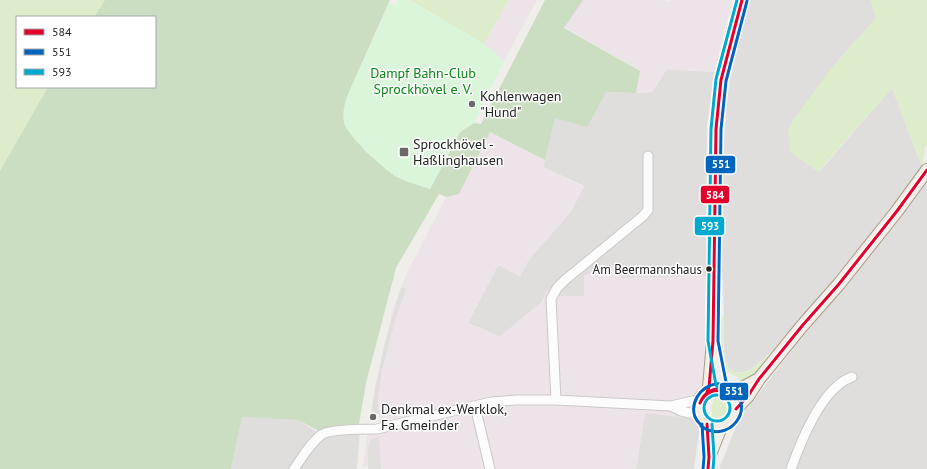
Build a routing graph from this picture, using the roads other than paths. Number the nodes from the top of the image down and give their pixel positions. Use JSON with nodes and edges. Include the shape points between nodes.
{"nodes":[{"id":1,"x":742,"y":0,"type":"edge"},
{"id":2,"x":648,"y":156,"type":"dead end"},
{"id":3,"x":927,"y":170,"type":"edge"},
{"id":4,"x":713,"y":341,"type":"junction"},
{"id":5,"x":852,"y":377,"type":"dead end"},
{"id":6,"x":760,"y":379,"type":"junction"},
{"id":7,"x":727,"y":392,"type":"junction"},
{"id":8,"x":704,"y":396,"type":"junction"},
{"id":9,"x":556,"y":400,"type":"junction"},
{"id":10,"x":475,"y":406,"type":"junction"},
{"id":11,"x":671,"y":406,"type":"junction"},
{"id":12,"x":736,"y":409,"type":"junction"},
{"id":13,"x":703,"y":419,"type":"junction"},
{"id":14,"x":721,"y":427,"type":"junction"},
{"id":15,"x":710,"y":457,"type":"junction"},
{"id":16,"x":294,"y":469,"type":"edge"},
{"id":17,"x":490,"y":469,"type":"edge"},
{"id":18,"x":708,"y":469,"type":"edge"},
{"id":19,"x":791,"y":469,"type":"edge"}],
"edges":[{"from":1,"to":4,"type":"main road","via":[[721,80],[716,129]]},
{"from":2,"to":9,"type":"street","via":[[648,210],[553,293],[551,299]]},
{"from":3,"to":6,"type":"main road","via":[[897,211]]},
{"from":4,"to":7,"type":"main road","via":[[721,384]]},
{"from":4,"to":8,"type":"main road","via":[[709,387]]},
{"from":5,"to":19,"type":"street","via":[[836,385],[822,403],[799,445]]},
{"from":6,"to":7,"type":"main road","via":[[735,392]]},
{"from":6,"to":12,"type":"main road"},
{"from":7,"to":8,"type":"main road","via":[[716,390]]},
{"from":7,"to":12,"type":"main road","via":[[733,398]]},
{"from":8,"to":11,"type":"street"},
{"from":8,"to":13,"type":"main road","via":[[698,410]]},
{"from":9,"to":10,"type":"street","via":[[516,400]]},
{"from":9,"to":11,"type":"street"},
{"from":10,"to":16,"type":"street","via":[[376,429],[322,433]]},
{"from":10,"to":17,"type":"street"},
{"from":11,"to":13,"type":"street"},
{"from":12,"to":14,"type":"main road","via":[[732,420]]},
{"from":13,"to":14,"type":"main road","via":[[716,427]]},
{"from":13,"to":15,"type":"main road"},
{"from":14,"to":15,"type":"main road"},
{"from":15,"to":18,"type":"main road"}]}
